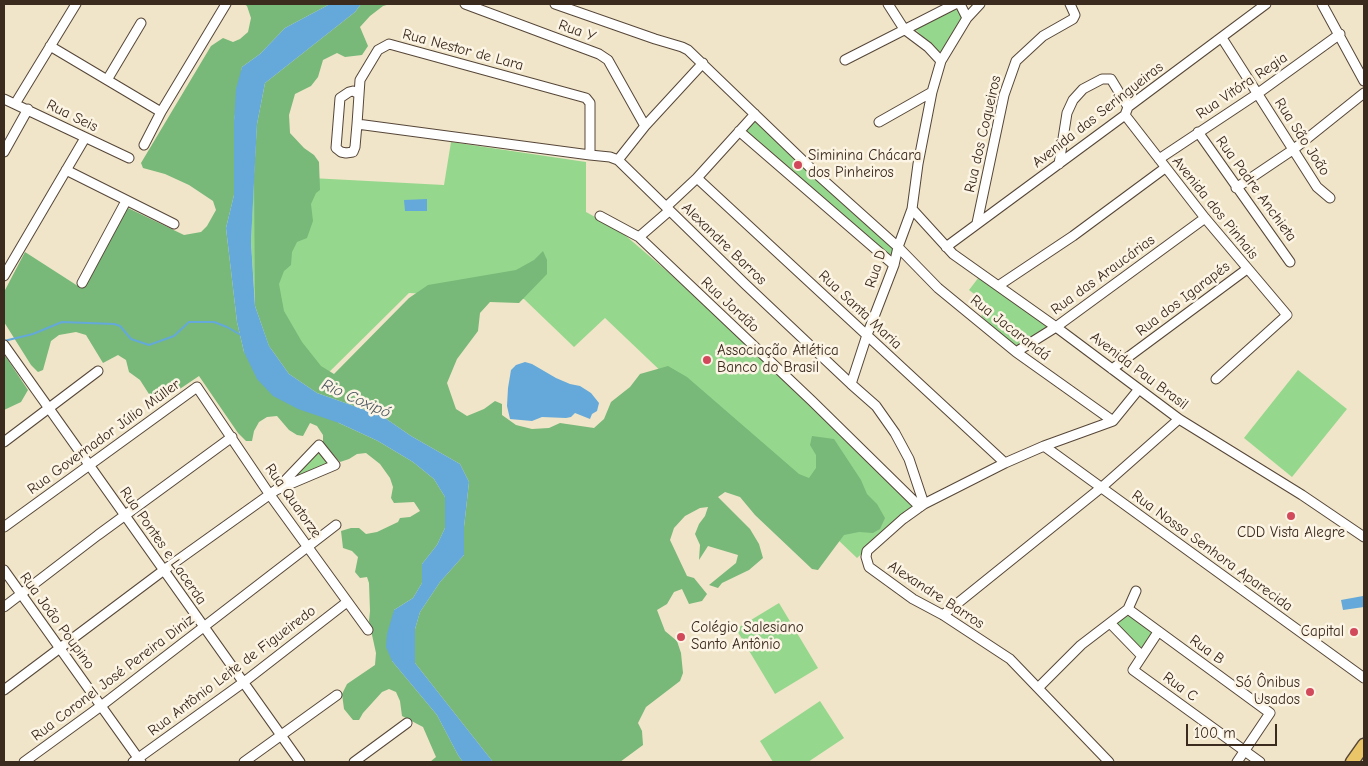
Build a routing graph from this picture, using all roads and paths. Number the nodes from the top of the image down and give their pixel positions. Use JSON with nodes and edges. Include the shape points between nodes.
{"nodes":[{"id":1,"x":76,"y":4,"type":"edge"},
{"id":2,"x":226,"y":4,"type":"edge"},
{"id":3,"x":465,"y":4,"type":"edge"},
{"id":4,"x":555,"y":4,"type":"edge"},
{"id":5,"x":888,"y":4,"type":"edge"},
{"id":6,"x":955,"y":4,"type":"edge"},
{"id":7,"x":960,"y":4,"type":"edge"},
{"id":8,"x":980,"y":4,"type":"edge"},
{"id":9,"x":1070,"y":4,"type":"edge"},
{"id":10,"x":1322,"y":4,"type":"edge"},
{"id":11,"x":1262,"y":5,"type":"edge"},
{"id":12,"x":967,"y":18,"type":"junction"},
{"id":13,"x":141,"y":23,"type":"dead end"},
{"id":14,"x":904,"y":29,"type":"junction"},
{"id":15,"x":1340,"y":34,"type":"junction"},
{"id":16,"x":1222,"y":38,"type":"junction"},
{"id":17,"x":50,"y":46,"type":"junction"},
{"id":18,"x":845,"y":60,"type":"dead end"},
{"id":19,"x":941,"y":61,"type":"junction"},
{"id":20,"x":703,"y":63,"type":"junction"},
{"id":21,"x":107,"y":80,"type":"junction"},
{"id":22,"x":1364,"y":81,"type":"edge"},
{"id":23,"x":932,"y":92,"type":"junction"},
{"id":24,"x":1364,"y":93,"type":"edge"},
{"id":25,"x":359,"y":94,"type":"junction"},
{"id":26,"x":1257,"y":94,"type":"junction"},
{"id":27,"x":4,"y":99,"type":"edge"},
{"id":28,"x":15,"y":104,"type":"junction"},
{"id":29,"x":28,"y":110,"type":"junction"},
{"id":30,"x":1127,"y":111,"type":"junction"},
{"id":31,"x":161,"y":112,"type":"junction"},
{"id":32,"x":755,"y":114,"type":"junction"},
{"id":33,"x":879,"y":122,"type":"dead end"},
{"id":34,"x":357,"y":124,"type":"junction"},
{"id":35,"x":645,"y":126,"type":"junction"},
{"id":36,"x":738,"y":131,"type":"junction"},
{"id":37,"x":1198,"y":132,"type":"junction"},
{"id":38,"x":85,"y":138,"type":"junction"},
{"id":39,"x":144,"y":145,"type":"dead end"},
{"id":40,"x":1294,"y":149,"type":"junction"},
{"id":41,"x":4,"y":152,"type":"edge"},
{"id":42,"x":590,"y":155,"type":"junction"},
{"id":43,"x":129,"y":158,"type":"dead end"},
{"id":44,"x":1159,"y":159,"type":"junction"},
{"id":45,"x":618,"y":160,"type":"junction"},
{"id":46,"x":1059,"y":164,"type":"junction"},
{"id":47,"x":1165,"y":168,"type":"junction"},
{"id":48,"x":66,"y":170,"type":"junction"},
{"id":49,"x":696,"y":178,"type":"junction"},
{"id":50,"x":1236,"y":188,"type":"junction"},
{"id":51,"x":1330,"y":198,"type":"dead end"},
{"id":52,"x":126,"y":201,"type":"junction"},
{"id":53,"x":668,"y":209,"type":"junction"},
{"id":54,"x":912,"y":209,"type":"junction"},
{"id":55,"x":600,"y":216,"type":"dead end"},
{"id":56,"x":1205,"y":218,"type":"junction"},
{"id":57,"x":174,"y":224,"type":"dead end"},
{"id":58,"x":977,"y":224,"type":"junction"},
{"id":59,"x":639,"y":237,"type":"junction"},
{"id":60,"x":898,"y":246,"type":"junction"},
{"id":61,"x":946,"y":247,"type":"junction"},
{"id":62,"x":1290,"y":262,"type":"dead end"},
{"id":63,"x":894,"y":265,"type":"junction"},
{"id":64,"x":1247,"y":269,"type":"junction"},
{"id":65,"x":4,"y":276,"type":"edge"},
{"id":66,"x":82,"y":283,"type":"dead end"},
{"id":67,"x":998,"y":286,"type":"junction"},
{"id":68,"x":1056,"y":327,"type":"junction"},
{"id":69,"x":867,"y":335,"type":"junction"},
{"id":70,"x":5,"y":347,"type":"edge"},
{"id":71,"x":1016,"y":352,"type":"junction"},
{"id":72,"x":1112,"y":369,"type":"junction"},
{"id":73,"x":98,"y":370,"type":"dead end"},
{"id":74,"x":1216,"y":379,"type":"dead end"},
{"id":75,"x":851,"y":384,"type":"junction"},
{"id":76,"x":197,"y":387,"type":"joint"},
{"id":77,"x":1139,"y":389,"type":"junction"},
{"id":78,"x":48,"y":408,"type":"junction"},
{"id":79,"x":1179,"y":419,"type":"junction"},
{"id":80,"x":1113,"y":421,"type":"junction"},
{"id":81,"x":232,"y":437,"type":"junction"},
{"id":82,"x":4,"y":442,"type":"edge"},
{"id":83,"x":1044,"y":446,"type":"junction"},
{"id":84,"x":1005,"y":463,"type":"junction"},
{"id":85,"x":90,"y":465,"type":"junction"},
{"id":86,"x":1102,"y":487,"type":"junction"},
{"id":87,"x":273,"y":492,"type":"junction"},
{"id":88,"x":922,"y":506,"type":"junction"},
{"id":89,"x":124,"y":516,"type":"junction"},
{"id":90,"x":336,"y":525,"type":"dead end"},
{"id":91,"x":4,"y":527,"type":"edge"},
{"id":92,"x":1364,"y":538,"type":"edge"},
{"id":93,"x":308,"y":547,"type":"junction"},
{"id":94,"x":4,"y":570,"type":"edge"},
{"id":95,"x":164,"y":570,"type":"junction"},
{"id":96,"x":1136,"y":591,"type":"dead end"},
{"id":97,"x":21,"y":594,"type":"junction"},
{"id":98,"x":347,"y":602,"type":"junction"},
{"id":99,"x":4,"y":607,"type":"edge"},
{"id":100,"x":1128,"y":609,"type":"junction"},
{"id":101,"x":943,"y":615,"type":"junction"},
{"id":102,"x":1110,"y":623,"type":"junction"},
{"id":103,"x":204,"y":627,"type":"junction"},
{"id":104,"x":368,"y":630,"type":"dead end"},
{"id":105,"x":1158,"y":632,"type":"junction"},
{"id":106,"x":59,"y":648,"type":"junction"},
{"id":107,"x":1142,"y":656,"type":"junction"},
{"id":108,"x":1364,"y":678,"type":"edge"},
{"id":109,"x":244,"y":682,"type":"junction"},
{"id":110,"x":1038,"y":688,"type":"junction"},
{"id":111,"x":4,"y":690,"type":"edge"},
{"id":112,"x":337,"y":695,"type":"dead end"},
{"id":113,"x":101,"y":706,"type":"junction"},
{"id":114,"x":407,"y":723,"type":"dead end"},
{"id":115,"x":281,"y":735,"type":"junction"},
{"id":116,"x":1364,"y":745,"type":"edge"},
{"id":117,"x":1244,"y":751,"type":"junction"},
{"id":118,"x":138,"y":761,"type":"edge"},
{"id":119,"x":24,"y":762,"type":"edge"},
{"id":120,"x":244,"y":762,"type":"edge"},
{"id":121,"x":300,"y":762,"type":"edge"},
{"id":122,"x":354,"y":762,"type":"edge"},
{"id":123,"x":1109,"y":762,"type":"edge"},
{"id":124,"x":1237,"y":762,"type":"edge"},
{"id":125,"x":1260,"y":762,"type":"edge"},
{"id":126,"x":1352,"y":762,"type":"edge"}],
"edges":[{"from":1,"to":17,"type":"street"},
{"from":2,"to":31,"type":"street"},
{"from":3,"to":35,"type":"street","name":"Rua Y","via":[[608,60]]},
{"from":4,"to":20,"type":"street","name":"Rua Jacarandá","via":[[682,47]]},
{"from":5,"to":14,"type":"street"},
{"from":6,"to":14,"type":"street"},
{"from":7,"to":12,"type":"street"},
{"from":8,"to":12,"type":"street","name":"Rua D"},
{"from":9,"to":58,"type":"street","name":"Rua dos Coqueiros","via":[[1075,15],[1072,19],[1043,36],[1016,60],[1004,95]]},
{"from":10,"to":15,"type":"street"},
{"from":11,"to":16,"type":"street","name":"Avenida das Seringueiras"},
{"from":12,"to":19,"type":"street","name":"Rua D"},
{"from":13,"to":21,"type":"street"},
{"from":14,"to":18,"type":"street"},
{"from":14,"to":19,"type":"street"},
{"from":15,"to":22,"type":"street"},
{"from":15,"to":26,"type":"street","name":"Rua Vitóra Regia"},
{"from":16,"to":26,"type":"street","name":"Rua São João"},
{"from":16,"to":30,"type":"street","name":"Avenida das Seringueiras"},
{"from":17,"to":21,"type":"street"},
{"from":17,"to":28,"type":"street"},
{"from":19,"to":23,"type":"street","name":"Rua D"},
{"from":20,"to":32,"type":"street","name":"Rua Jacarandá"},
{"from":20,"to":35,"type":"street"},
{"from":21,"to":31,"type":"street"},
{"from":23,"to":33,"type":"street"},
{"from":23,"to":54,"type":"street","name":"Rua D"},
{"from":24,"to":40,"type":"street"},
{"from":25,"to":34,"type":"street","name":"Rua Nestor de Lara"},
{"from":25,"to":34,"type":"street","name":"Rua Nestor de Lara","via":[[353,91],[340,98],[336,148],[341,152],[353,152]]},
{"from":25,"to":42,"type":"street","name":"Rua Nestor de Lara","via":[[360,80],[378,50],[389,44],[586,98],[590,102]]},
{"from":26,"to":37,"type":"street","name":"Rua Vitóra Regia"},
{"from":26,"to":40,"type":"street","name":"Rua São João"},
{"from":27,"to":28,"type":"street","name":"Rua Seis"},
{"from":28,"to":29,"type":"street","name":"Rua Seis"},
{"from":29,"to":38,"type":"street","name":"Rua Seis"},
{"from":29,"to":41,"type":"street"},
{"from":30,"to":44,"type":"street","name":"Avenida dos Pinhais"},
{"from":30,"to":46,"type":"street","name":"Avenida das Seringueiras"},
{"from":30,"to":46,"type":"street","name":"Avenida dos Pinhais","via":[[1110,79],[1102,79],[1083,90],[1067,113]]},
{"from":31,"to":39,"type":"street"},
{"from":32,"to":36,"type":"street"},
{"from":32,"to":60,"type":"street","name":"Rua Jacarandá"},
{"from":34,"to":42,"type":"street"},
{"from":35,"to":45,"type":"street"},
{"from":36,"to":49,"type":"street"},
{"from":36,"to":63,"type":"street"},
{"from":37,"to":44,"type":"street","name":"Rua Vitóra Regia"},
{"from":37,"to":50,"type":"street","name":"Rua Padre Anchieta"},
{"from":38,"to":43,"type":"street","name":"Rua Seis"},
{"from":38,"to":48,"type":"street"},
{"from":40,"to":50,"type":"street"},
{"from":40,"to":51,"type":"street","name":"Rua São João","via":[[1317,187]]},
{"from":42,"to":45,"type":"street"},
{"from":44,"to":47,"type":"street","name":"Avenida dos Pinhais"},
{"from":45,"to":53,"type":"street","name":"Alexandre Barros"},
{"from":46,"to":58,"type":"street","name":"Avenida das Seringueiras"},
{"from":47,"to":56,"type":"street","name":"Avenida dos Pinhais"},
{"from":47,"to":67,"type":"street","via":[[1065,242]]},
{"from":48,"to":52,"type":"street"},
{"from":48,"to":65,"type":"street"},
{"from":49,"to":53,"type":"street"},
{"from":49,"to":69,"type":"street","name":"Rua Santa Maria"},
{"from":50,"to":62,"type":"street","name":"Rua Padre Anchieta"},
{"from":52,"to":57,"type":"street"},
{"from":52,"to":66,"type":"street"},
{"from":53,"to":59,"type":"street"},
{"from":53,"to":75,"type":"street","name":"Alexandre Barros"},
{"from":54,"to":60,"type":"street","name":"Rua D"},
{"from":54,"to":61,"type":"street","name":"Avenida Pau Brasil"},
{"from":55,"to":59,"type":"street","name":"Rua Jordão"},
{"from":56,"to":64,"type":"street","name":"Avenida dos Pinhais"},
{"from":56,"to":68,"type":"street","name":"Rua das Araucárias"},
{"from":58,"to":61,"type":"street","name":"Avenida das Seringueiras"},
{"from":59,"to":88,"type":"street","name":"Rua Jordão"},
{"from":60,"to":63,"type":"street","name":"Rua D"},
{"from":60,"to":71,"type":"street","name":"Rua Jacarandá","via":[[938,288]]},
{"from":61,"to":67,"type":"street","name":"Avenida Pau Brasil"},
{"from":63,"to":69,"type":"street","name":"Rua D"},
{"from":64,"to":72,"type":"street","name":"Rua dos Igarapés"},
{"from":64,"to":74,"type":"street","name":"Avenida dos Pinhais","via":[[1287,315]]},
{"from":67,"to":68,"type":"street","name":"Avenida Pau Brasil"},
{"from":68,"to":71,"type":"street","name":"Rua das Araucárias"},
{"from":68,"to":72,"type":"street","name":"Avenida Pau Brasil"},
{"from":69,"to":75,"type":"street","name":"Rua D"},
{"from":69,"to":84,"type":"street","name":"Rua Santa Maria"},
{"from":70,"to":78,"type":"street","name":"Rua Pontes e Lacerda"},
{"from":71,"to":80,"type":"street","name":"Rua Jacarandá"},
{"from":72,"to":77,"type":"street","name":"Avenida Pau Brasil"},
{"from":73,"to":78,"type":"street"},
{"from":75,"to":88,"type":"street","name":"Alexandre Barros","via":[[876,406],[895,433],[909,459]]},
{"from":76,"to":81,"type":"street","name":"Rua Quatorze"},
{"from":76,"to":85,"type":"street","name":"Rua Governador Júlio Müller"},
{"from":77,"to":79,"type":"street","name":"Avenida Pau Brasil"},
{"from":77,"to":80,"type":"street"},
{"from":78,"to":82,"type":"street"},
{"from":78,"to":85,"type":"street","name":"Rua Pontes e Lacerda"},
{"from":79,"to":86,"type":"street"},
{"from":79,"to":92,"type":"street","name":"Avenida Pau Brasil","via":[[1302,495]]},
{"from":80,"to":83,"type":"street"},
{"from":81,"to":87,"type":"street","name":"Rua Quatorze"},
{"from":81,"to":89,"type":"street"},
{"from":83,"to":84,"type":"street"},
{"from":83,"to":86,"type":"street","name":"Rua Nossa Senhora Aparecida"},
{"from":84,"to":88,"type":"street"},
{"from":85,"to":89,"type":"street","name":"Rua Pontes e Lacerda"},
{"from":85,"to":91,"type":"street","name":"Rua Governador Júlio Müller"},
{"from":86,"to":101,"type":"street"},
{"from":86,"to":108,"type":"street","name":"Rua Nossa Senhora Aparecida"},
{"from":87,"to":87,"type":"street","via":[[320,445],[335,465],[327,469]]},
{"from":87,"to":93,"type":"street","name":"Rua Quatorze"},
{"from":87,"to":95,"type":"street"},
{"from":88,"to":101,"type":"street","name":"Alexandre Barros","via":[[867,551],[866,561],[871,569],[913,599]]},
{"from":89,"to":95,"type":"street","name":"Rua Pontes e Lacerda"},
{"from":89,"to":97,"type":"street"},
{"from":90,"to":93,"type":"street","name":"Rua Coronel José Pereira Diniz"},
{"from":93,"to":98,"type":"street","name":"Rua Quatorze"},
{"from":93,"to":103,"type":"street","name":"Rua Coronel José Pereira Diniz"},
{"from":94,"to":97,"type":"street","name":"Rua João Poupino"},
{"from":95,"to":103,"type":"street","name":"Rua Pontes e Lacerda"},
{"from":95,"to":106,"type":"street"},
{"from":96,"to":100,"type":"street"},
{"from":97,"to":99,"type":"street"},
{"from":97,"to":106,"type":"street","name":"Rua João Poupino"},
{"from":98,"to":104,"type":"street","name":"Rua Quatorze"},
{"from":98,"to":109,"type":"street","name":"Rua Antônio Leite de Figueiredo"},
{"from":100,"to":102,"type":"street"},
{"from":100,"to":105,"type":"street","name":"Rua B"},
{"from":101,"to":110,"type":"street","name":"Alexandre Barros","via":[[1004,655]]},
{"from":102,"to":107,"type":"street"},
{"from":102,"to":110,"type":"street"},
{"from":103,"to":109,"type":"street","name":"Rua Pontes e Lacerda"},
{"from":103,"to":113,"type":"street","name":"Rua Coronel José Pereira Diniz"},
{"from":105,"to":107,"type":"street"},
{"from":105,"to":117,"type":"street","name":"Rua B","via":[[1270,713]]},
{"from":106,"to":111,"type":"street"},
{"from":106,"to":113,"type":"street","name":"Rua João Poupino"},
{"from":107,"to":117,"type":"street","name":"Rua C","via":[[1133,670]]},
{"from":109,"to":115,"type":"street","name":"Rua Pontes e Lacerda"},
{"from":109,"to":118,"type":"street","name":"Rua Antônio Leite de Figueiredo"},
{"from":110,"to":123,"type":"street","name":"Alexandre Barros"},
{"from":112,"to":115,"type":"street"},
{"from":113,"to":118,"type":"street","name":"Rua João Poupino"},
{"from":113,"to":119,"type":"street","name":"Rua Coronel José Pereira Diniz"},
{"from":114,"to":122,"type":"street"},
{"from":115,"to":120,"type":"street"},
{"from":115,"to":121,"type":"street","name":"Rua Pontes e Lacerda"},
{"from":116,"to":126,"type":"highway"},
{"from":117,"to":124,"type":"street"},
{"from":117,"to":125,"type":"street","name":"Rua C"}]}
